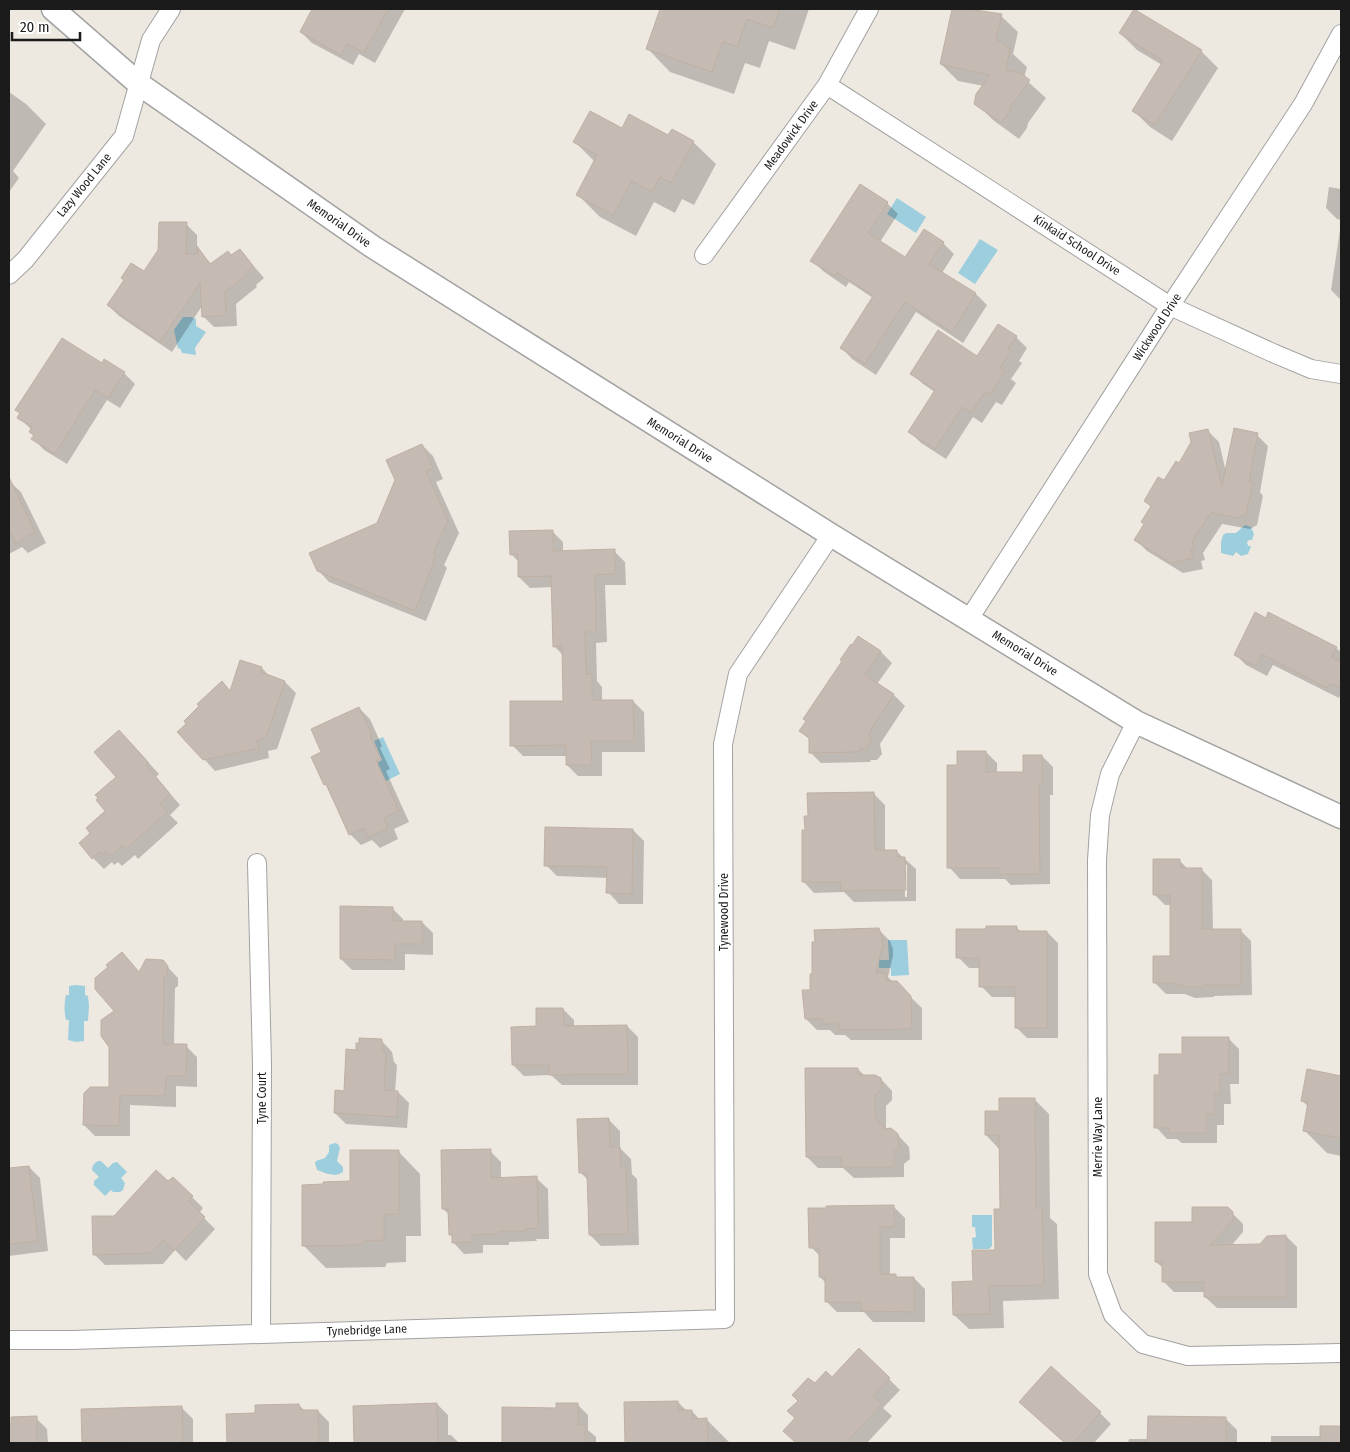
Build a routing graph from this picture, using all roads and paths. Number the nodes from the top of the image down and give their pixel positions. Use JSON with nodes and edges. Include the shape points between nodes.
{"nodes":[{"id":1,"x":53,"y":9,"type":"edge"},
{"id":2,"x":171,"y":9,"type":"edge"},
{"id":3,"x":869,"y":9,"type":"edge"},
{"id":4,"x":1341,"y":34,"type":"edge"},
{"id":5,"x":139,"y":84,"type":"junction"},
{"id":6,"x":827,"y":85,"type":"junction"},
{"id":7,"x":704,"y":255,"type":"dead end"},
{"id":8,"x":9,"y":275,"type":"edge"},
{"id":9,"x":1170,"y":306,"type":"junction"},
{"id":10,"x":1341,"y":374,"type":"edge"},
{"id":11,"x":831,"y":535,"type":"junction"},
{"id":12,"x":969,"y":619,"type":"junction"},
{"id":13,"x":1136,"y":722,"type":"junction"},
{"id":14,"x":1341,"y":817,"type":"edge"},
{"id":15,"x":257,"y":864,"type":"dead end"},
{"id":16,"x":725,"y":1319,"type":"joint"},
{"id":17,"x":261,"y":1333,"type":"junction"},
{"id":18,"x":9,"y":1340,"type":"edge"},
{"id":19,"x":1341,"y":1353,"type":"edge"}],
"edges":[{"from":1,"to":5,"type":"street","name":"Memorial Drive"},
{"from":2,"to":5,"type":"street","name":"Lazy Wood Lane","via":[[152,40]]},
{"from":3,"to":6,"type":"street","name":"Meadowick Drive"},
{"from":4,"to":9,"type":"street","name":"Wickwood Drive","via":[[1302,104]]},
{"from":5,"to":8,"type":"street","name":"Lazy Wood Lane","via":[[124,136]]},
{"from":5,"to":11,"type":"street","name":"Memorial Drive","via":[[373,247]]},
{"from":6,"to":7,"type":"street","name":"Meadowick Drive"},
{"from":6,"to":9,"type":"street","name":"Kinkaid School Drive"},
{"from":9,"to":10,"type":"street","name":"Kinkaid School Drive","via":[[1288,360],[1312,369]]},
{"from":9,"to":12,"type":"street","name":"Wickwood Drive"},
{"from":11,"to":12,"type":"street","name":"Memorial Drive"},
{"from":11,"to":16,"type":"street","name":"Tynewood Drive","via":[[738,674],[723,744]]},
{"from":12,"to":13,"type":"street","name":"Memorial Drive"},
{"from":13,"to":14,"type":"street","name":"Memorial Drive"},
{"from":13,"to":19,"type":"street","name":"Merrie Way Lane","via":[[1110,774],[1100,815],[1097,860],[1098,1274],[1112,1316],[1143,1344],[1188,1356]]},
{"from":15,"to":17,"type":"street","name":"Tyne Court","via":[[262,1063]]},
{"from":16,"to":17,"type":"street","name":"Tynebridge Lane"},
{"from":17,"to":18,"type":"street","name":"Tynebridge Lane"}]}
